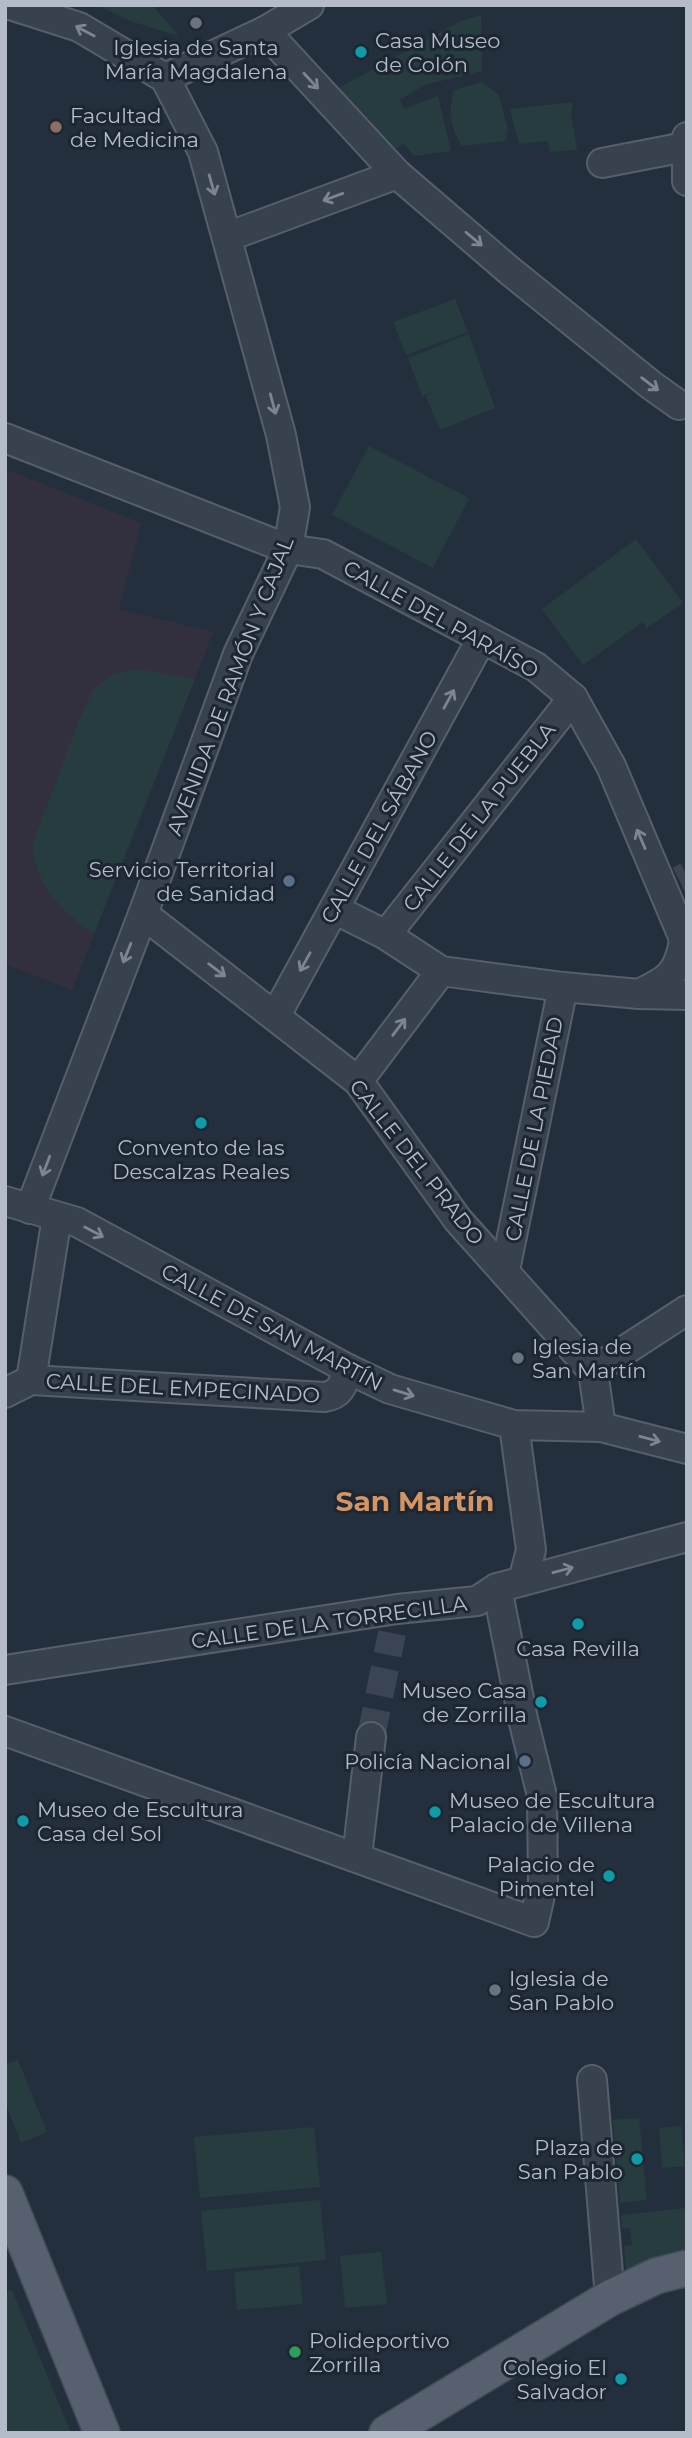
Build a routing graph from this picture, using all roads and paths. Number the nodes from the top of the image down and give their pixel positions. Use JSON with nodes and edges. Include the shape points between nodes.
{"nodes":[{"id":1,"x":10,"y":5,"type":"edge"},
{"id":2,"x":306,"y":6,"type":"edge"},
{"id":3,"x":265,"y":31,"type":"junction"},
{"id":4,"x":165,"y":78,"type":"junction"},
{"id":5,"x":686,"y":142,"type":"edge"},
{"id":6,"x":602,"y":163,"type":"dead end"},
{"id":7,"x":397,"y":174,"type":"junction"},
{"id":8,"x":687,"y":181,"type":"edge"},
{"id":9,"x":227,"y":237,"type":"junction"},
{"id":10,"x":684,"y":409,"type":"edge"},
{"id":11,"x":5,"y":438,"type":"edge"},
{"id":12,"x":288,"y":549,"type":"junction"},
{"id":13,"x":482,"y":638,"type":"junction"},
{"id":14,"x":573,"y":698,"type":"junction"},
{"id":15,"x":334,"y":909,"type":"junction"},
{"id":16,"x":143,"y":914,"type":"junction"},
{"id":17,"x":386,"y":935,"type":"junction"},
{"id":18,"x":685,"y":944,"type":"edge"},
{"id":19,"x":441,"y":971,"type":"junction"},
{"id":20,"x":562,"y":987,"type":"junction"},
{"id":21,"x":639,"y":994,"type":"junction"},
{"id":22,"x":687,"y":995,"type":"edge"},
{"id":23,"x":276,"y":1016,"type":"junction"},
{"id":24,"x":358,"y":1081,"type":"junction"},
{"id":25,"x":18,"y":1205,"type":"edge"},
{"id":26,"x":57,"y":1217,"type":"junction"},
{"id":27,"x":505,"y":1270,"type":"junction"},
{"id":28,"x":687,"y":1310,"type":"edge"},
{"id":29,"x":348,"y":1370,"type":"junction"},
{"id":30,"x":593,"y":1371,"type":"junction"},
{"id":31,"x":31,"y":1380,"type":"junction"},
{"id":32,"x":6,"y":1393,"type":"edge"},
{"id":33,"x":5,"y":1401,"type":"edge"},
{"id":34,"x":514,"y":1425,"type":"junction"},
{"id":35,"x":601,"y":1427,"type":"junction"},
{"id":36,"x":687,"y":1449,"type":"edge"},
{"id":37,"x":687,"y":1537,"type":"edge"},
{"id":38,"x":510,"y":1585,"type":"junction"},
{"id":39,"x":5,"y":1670,"type":"edge"},
{"id":40,"x":5,"y":1731,"type":"edge"},
{"id":41,"x":371,"y":1737,"type":"tunnel mouth"},
{"id":42,"x":357,"y":1857,"type":"junction"},
{"id":43,"x":592,"y":2080,"type":"dead end"},
{"id":44,"x":6,"y":2198,"type":"edge"},
{"id":45,"x":687,"y":2268,"type":"edge"},
{"id":46,"x":687,"y":2279,"type":"edge"},
{"id":47,"x":599,"y":2308,"type":"junction"},
{"id":48,"x":102,"y":2433,"type":"edge"},
{"id":49,"x":387,"y":2433,"type":"edge"},
{"id":50,"x":404,"y":2433,"type":"edge"}],
"edges":[{"from":4,"to":1,"type":"street","one_way":true,"via":[[79,27]]},
{"from":2,"to":3,"type":"street"},
{"from":3,"to":4,"type":"street"},
{"from":3,"to":7,"type":"street","one_way":true},
{"from":4,"to":9,"type":"street","name":"AVENIDA DE RAMÓN Y CAJAL","one_way":true,"via":[[203,152]]},
{"from":5,"to":6,"type":"street"},
{"from":5,"to":8,"type":"street"},
{"from":7,"to":9,"type":"street","one_way":true},
{"from":7,"to":10,"type":"street","one_way":true},
{"from":9,"to":12,"type":"street","name":"AVENIDA DE RAMÓN Y CAJAL","one_way":true,"via":[[281,435],[295,507]]},
{"from":11,"to":12,"type":"street","name":"CALLE DEL PARAÍSO"},
{"from":12,"to":13,"type":"street","name":"CALLE DEL PARAÍSO","via":[[323,554]]},
{"from":12,"to":16,"type":"street","name":"AVENIDA DE RAMÓN Y CAJAL","via":[[238,654]]},
{"from":13,"to":14,"type":"street","name":"CALLE DEL PARAÍSO","via":[[536,667]]},
{"from":15,"to":13,"type":"street","name":"CALLE DEL SÁBANO","one_way":true},
{"from":14,"to":17,"type":"street","name":"CALLE DE LA PUEBLA"},
{"from":18,"to":14,"type":"street","name":"CALLE DEL PARAÍSO","one_way":true,"via":[[670,884]]},
{"from":15,"to":17,"type":"street"},
{"from":15,"to":23,"type":"street","name":"CALLE DEL SÁBANO","one_way":true},
{"from":16,"to":23,"type":"street","name":"CALLE DEL PRADO","one_way":true},
{"from":16,"to":25,"type":"street","name":"AVENIDA DE RAMÓN Y CAJAL","one_way":true},
{"from":17,"to":19,"type":"street"},
{"from":18,"to":21,"type":"street","name":"CALLE DEL PARAÍSO","via":[[676,970],[665,982]]},
{"from":19,"to":20,"type":"street"},
{"from":24,"to":19,"type":"street","one_way":true},
{"from":20,"to":21,"type":"street"},
{"from":20,"to":27,"type":"street","name":"CALLE DE LA PIEDAD"},
{"from":21,"to":22,"type":"street"},
{"from":23,"to":24,"type":"street","name":"CALLE DEL PRADO"},
{"from":24,"to":27,"type":"street","name":"CALLE DEL PRADO","via":[[458,1220]]},
{"from":25,"to":26,"type":"street","name":"CALLE DE SAN MARTÍN"},
{"from":26,"to":29,"type":"street","name":"CALLE DE SAN MARTÍN","one_way":true,"via":[[77,1222]]},
{"from":26,"to":31,"type":"street"},
{"from":27,"to":30,"type":"street","name":"CALLE DEL PRADO"},
{"from":28,"to":30,"type":"street"},
{"from":29,"to":31,"type":"street","name":"CALLE DEL EMPECINADO","via":[[341,1389],[324,1397]]},
{"from":29,"to":34,"type":"street","name":"CALLE DE SAN MARTÍN","one_way":true,"via":[[390,1389]]},
{"from":30,"to":35,"type":"street"},
{"from":31,"to":32,"type":"street","name":"CALLE DEL EMPECINADO"},
{"from":32,"to":33,"type":"street"},
{"from":34,"to":35,"type":"street","name":"CALLE DE SAN MARTÍN"},
{"from":34,"to":38,"type":"street","via":[[531,1550]]},
{"from":35,"to":36,"type":"street","name":"CALLE DE SAN MARTÍN","one_way":true},
{"from":38,"to":37,"type":"street","name":"CALLE DE LA TORRECILLA","one_way":true},
{"from":38,"to":39,"type":"street","name":"CALLE DE LA TORRECILLA","via":[[477,1601],[394,1621]]},
{"from":38,"to":42,"type":"street","via":[[523,1719],[542,1796],[543,1882],[534,1922]]},
{"from":40,"to":42,"type":"street"},
{"from":41,"to":42,"type":"street"},
{"from":43,"to":47,"type":"street"},
{"from":44,"to":48,"type":"main road"},
{"from":45,"to":47,"type":"main road","via":[[656,2276]]},
{"from":46,"to":47,"type":"street"},
{"from":47,"to":49,"type":"main road"},
{"from":47,"to":50,"type":"street"}]}
